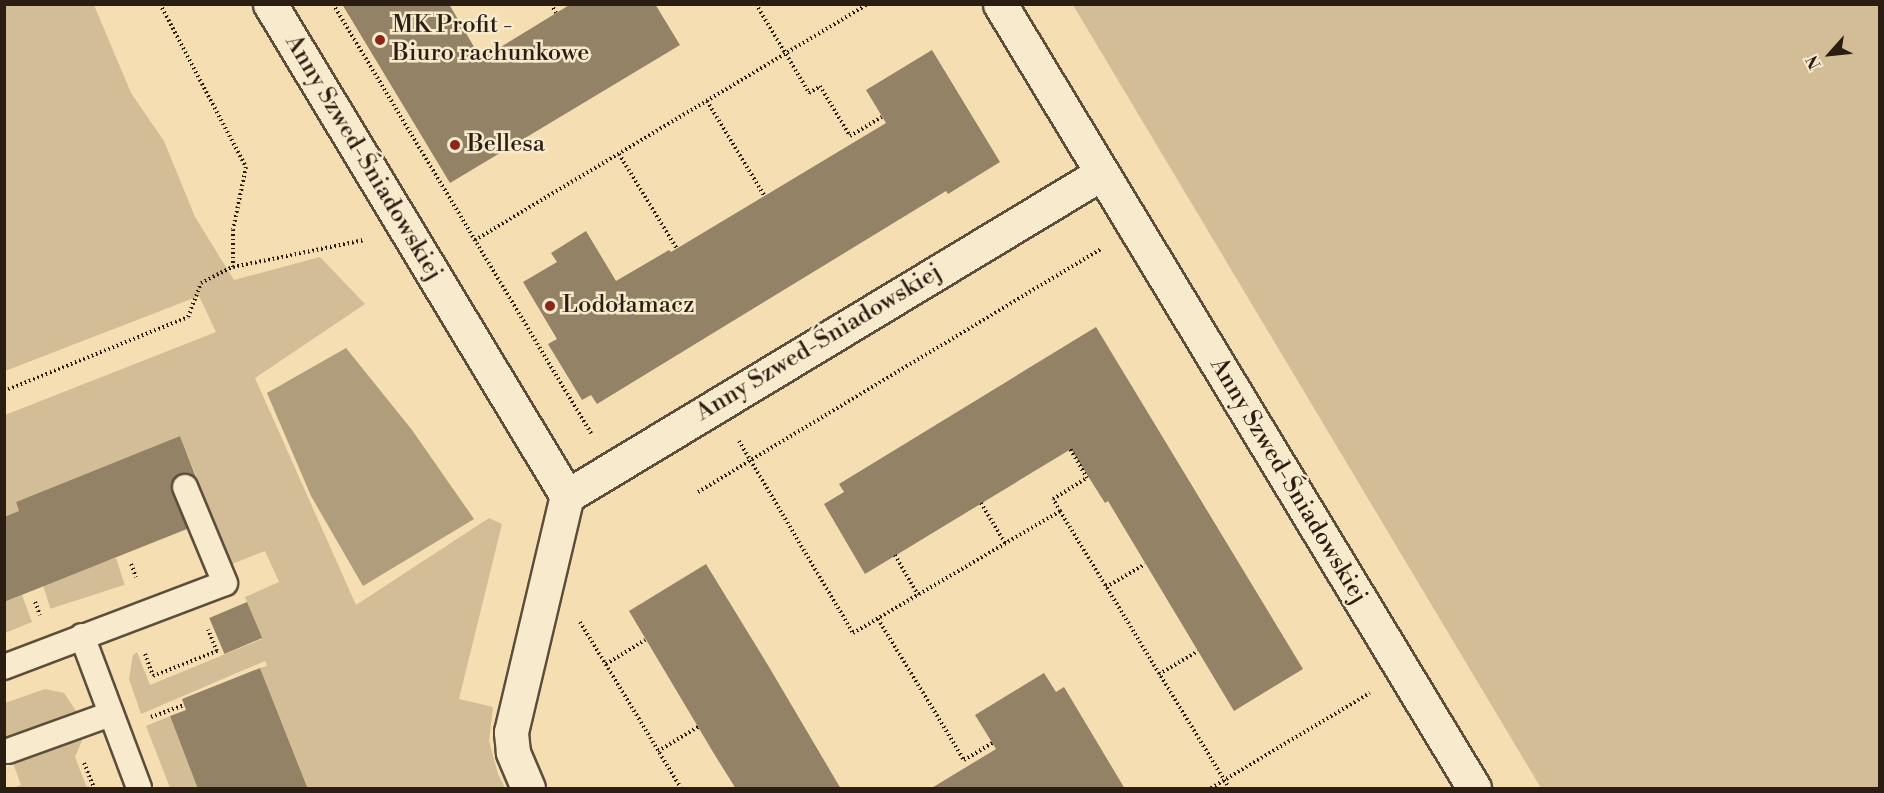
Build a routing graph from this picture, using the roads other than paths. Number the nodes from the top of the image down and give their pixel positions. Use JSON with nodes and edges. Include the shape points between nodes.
{"nodes":[{"id":1,"x":270,"y":4,"type":"edge"},
{"id":2,"x":1000,"y":4,"type":"edge"},
{"id":3,"x":1102,"y":173,"type":"junction"},
{"id":4,"x":185,"y":487,"type":"dead end"},
{"id":5,"x":567,"y":496,"type":"junction"},
{"id":6,"x":82,"y":636,"type":"junction"},
{"id":7,"x":4,"y":667,"type":"edge"},
{"id":8,"x":111,"y":714,"type":"junction"},
{"id":9,"x":8,"y":751,"type":"dead end"},
{"id":10,"x":139,"y":789,"type":"edge"},
{"id":11,"x":528,"y":789,"type":"edge"},
{"id":12,"x":1474,"y":789,"type":"edge"}],
"edges":[{"from":1,"to":5,"type":"street","name":"Anny Szwed-Śniadowskiej"},
{"from":2,"to":3,"type":"street","name":"Anny Szwed-Śniadowskiej"},
{"from":3,"to":5,"type":"street","name":"Anny Szwed-Śniadowskiej"},
{"from":3,"to":12,"type":"street","name":"Anny Szwed-Śniadowskiej"},
{"from":4,"to":6,"type":"lane","via":[[225,583]]},
{"from":5,"to":11,"type":"street","via":[[511,732],[513,752]]},
{"from":6,"to":7,"type":"lane"},
{"from":6,"to":8,"type":"lane"},
{"from":8,"to":9,"type":"lane"},
{"from":8,"to":10,"type":"lane"}]}
